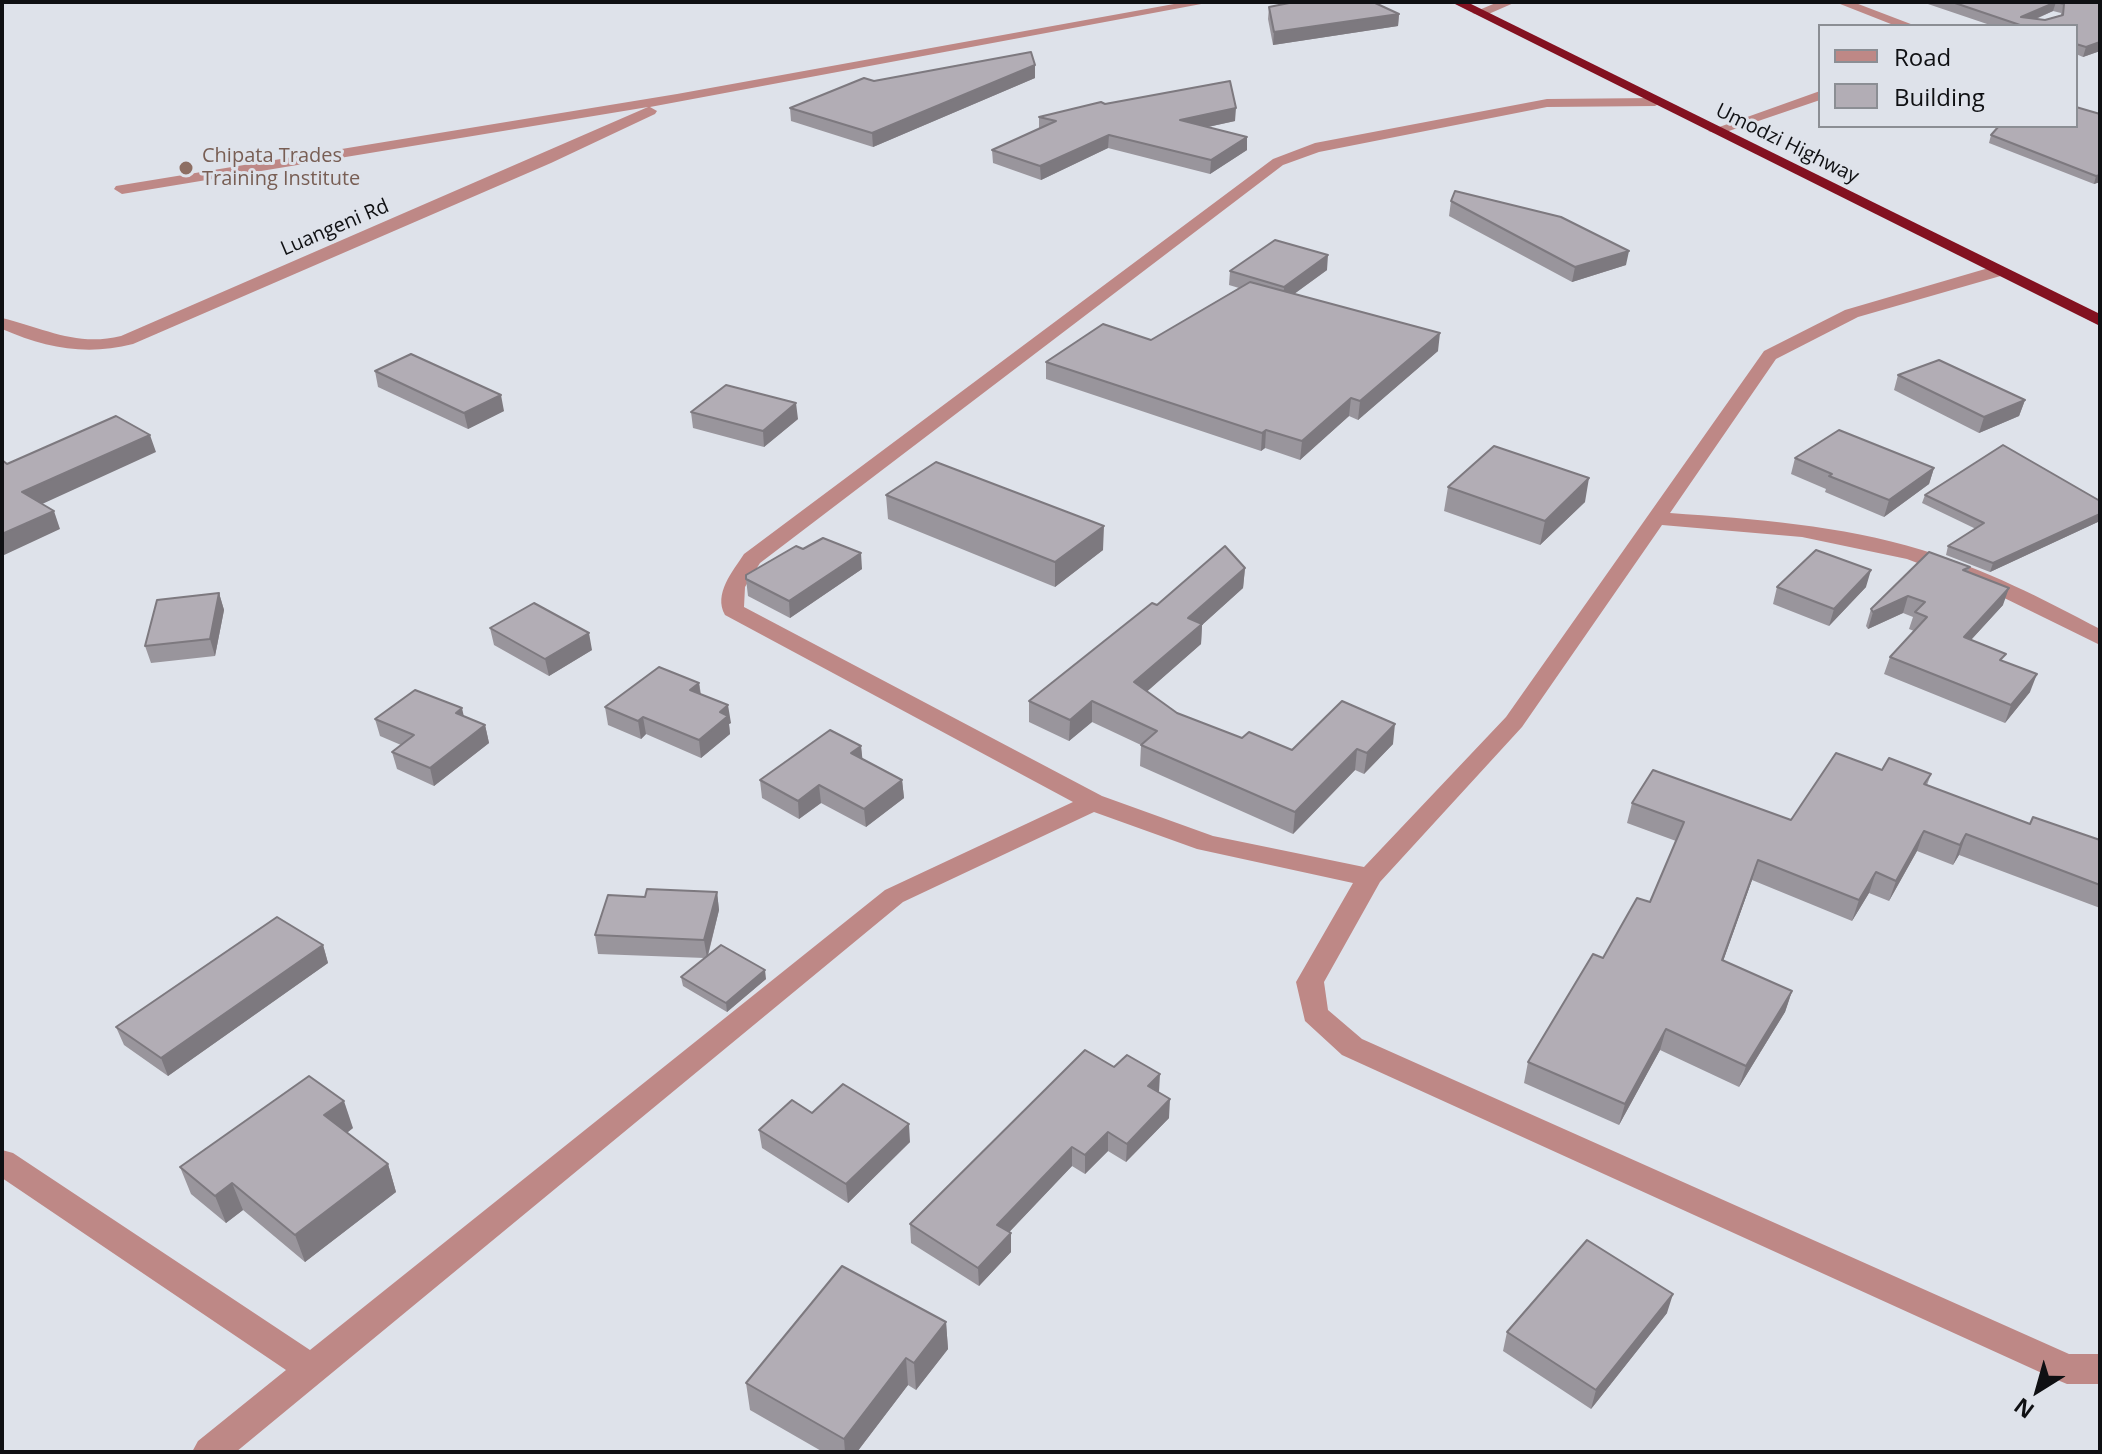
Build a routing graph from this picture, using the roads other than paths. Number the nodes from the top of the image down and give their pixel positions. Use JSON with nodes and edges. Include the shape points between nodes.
{"nodes":[{"id":1,"x":1206,"y":2,"type":"edge"},
{"id":2,"x":1457,"y":2,"type":"edge"},
{"id":3,"x":1510,"y":2,"type":"edge"},
{"id":4,"x":1841,"y":2,"type":"edge"},
{"id":5,"x":1479,"y":13,"type":"junction"},
{"id":6,"x":1903,"y":24,"type":"edge"},
{"id":7,"x":1818,"y":96,"type":"edge"},
{"id":8,"x":677,"y":98,"type":"junction"},
{"id":9,"x":1655,"y":102,"type":"junction"},
{"id":10,"x":1715,"y":131,"type":"junction"},
{"id":11,"x":122,"y":189,"type":"dead end"},
{"id":12,"x":1998,"y":271,"type":"junction"},
{"id":13,"x":2100,"y":321,"type":"edge"},
{"id":14,"x":2,"y":323,"type":"edge"},
{"id":15,"x":1657,"y":518,"type":"junction"},
{"id":16,"x":2100,"y":638,"type":"edge"},
{"id":17,"x":1093,"y":802,"type":"junction"},
{"id":18,"x":1370,"y":877,"type":"junction"},
{"id":19,"x":2,"y":1162,"type":"edge"},
{"id":20,"x":311,"y":1369,"type":"junction"},
{"id":21,"x":2100,"y":1369,"type":"edge"},
{"id":22,"x":210,"y":1452,"type":"edge"}],
"edges":[{"from":1,"to":8,"type":"street","name":"Luangeni Rd"},
{"from":2,"to":5,"type":"highway","name":"Umodzi Highway"},
{"from":3,"to":5,"type":"street"},
{"from":4,"to":6,"type":"street"},
{"from":5,"to":9,"type":"highway","name":"Umodzi Highway"},
{"from":7,"to":10,"type":"street"},
{"from":8,"to":11,"type":"street","name":"Luangeni Rd"},
{"from":8,"to":14,"type":"street","name":"Luangeni Rd","via":[[127,340],[94,347],[58,344]]},
{"from":9,"to":10,"type":"highway","name":"Umodzi Highway"},
{"from":9,"to":17,"type":"street","via":[[1547,103],[1315,148],[1278,162],[752,559],[734,587],[733,610]]},
{"from":10,"to":12,"type":"highway","name":"Umodzi Highway"},
{"from":12,"to":13,"type":"highway","name":"Umodzi Highway"},
{"from":12,"to":15,"type":"street","via":[[1838,317],[1770,355]]},
{"from":15,"to":16,"type":"street","via":[[1816,532],[1889,547],[1967,573]]},
{"from":15,"to":18,"type":"street","via":[[1514,722]]},
{"from":17,"to":18,"type":"street","via":[[1206,843]]},
{"from":17,"to":20,"type":"street","via":[[894,896]]},
{"from":18,"to":21,"type":"street","via":[[1310,982],[1315,1014],[1352,1047],[2067,1369]]},
{"from":19,"to":20,"type":"street"},
{"from":20,"to":22,"type":"street"}]}
